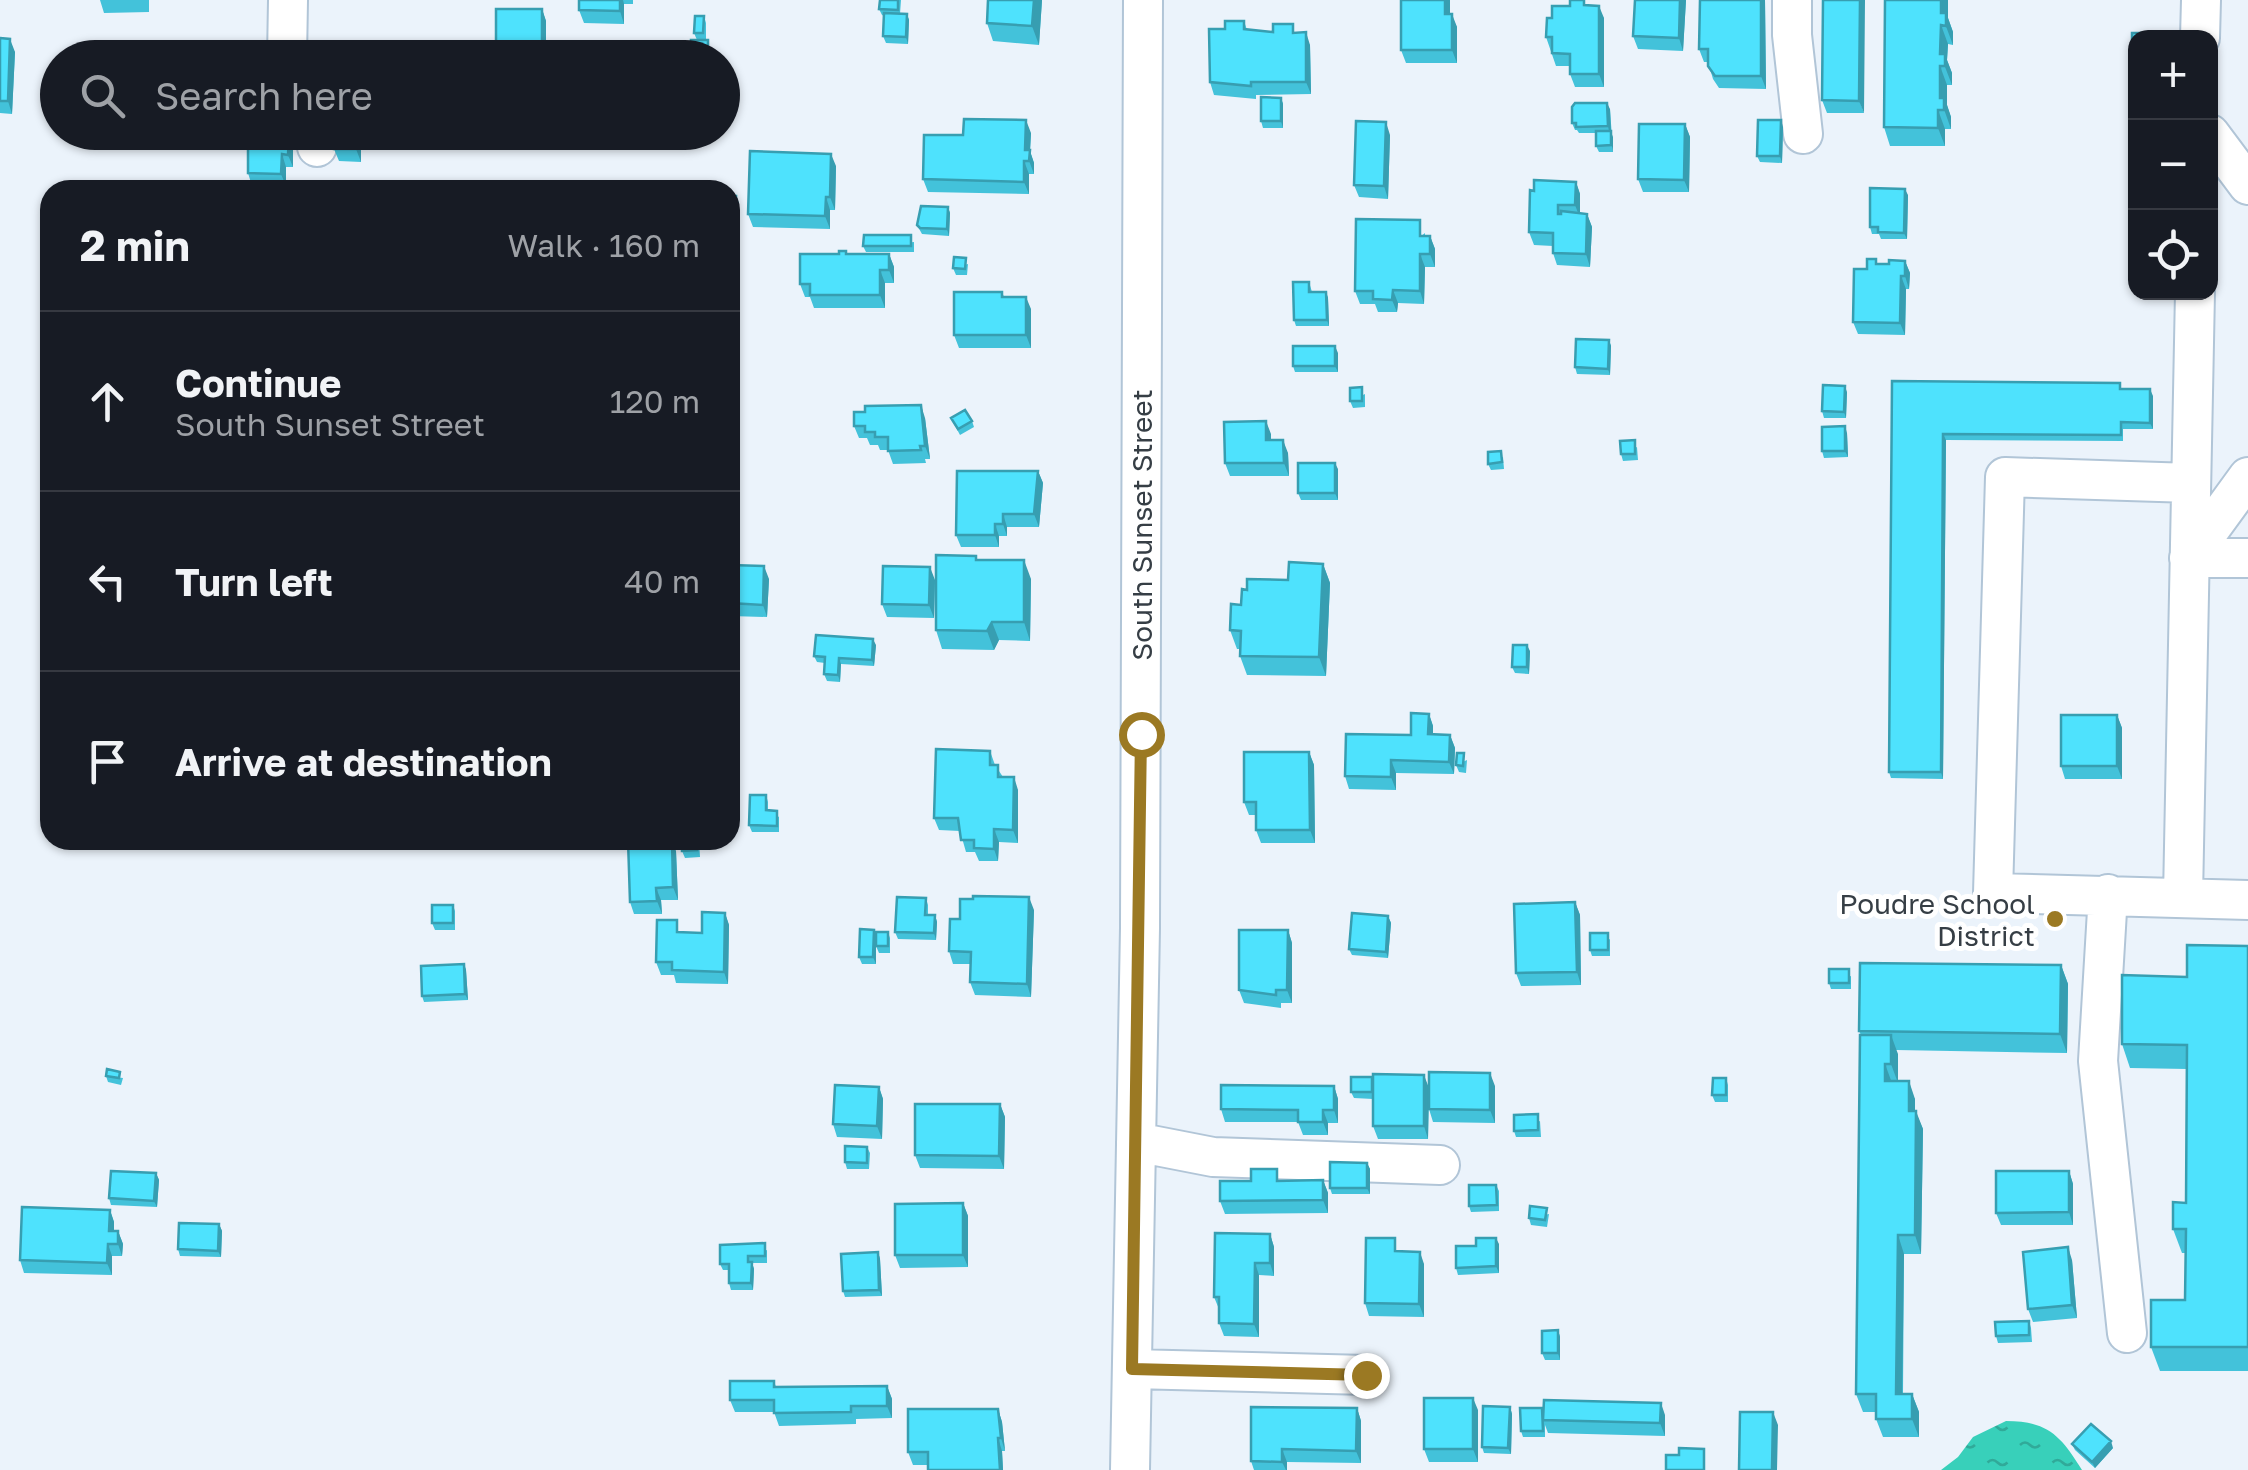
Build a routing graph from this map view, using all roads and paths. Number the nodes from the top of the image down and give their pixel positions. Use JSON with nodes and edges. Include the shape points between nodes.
{"nodes":[{"id":1,"x":288,"y":0,"type":"edge"},
{"id":2,"x":1143,"y":0,"type":"edge"},
{"id":3,"x":1792,"y":0,"type":"edge"},
{"id":4,"x":2201,"y":0,"type":"edge"},
{"id":5,"x":2200,"y":30,"type":"edge"},
{"id":6,"x":287,"y":40,"type":"edge"},
{"id":7,"x":1803,"y":134,"type":"dead end"},
{"id":8,"x":2218,"y":145,"type":"edge"},
{"id":9,"x":2248,"y":185,"type":"edge"},
{"id":10,"x":2195,"y":300,"type":"edge"},
{"id":11,"x":2248,"y":476,"type":"edge"},
{"id":12,"x":2191,"y":484,"type":"junction"},
{"id":13,"x":2248,"y":512,"type":"edge"},
{"id":14,"x":2189,"y":558,"type":"junction"},
{"id":15,"x":2248,"y":558,"type":"edge"},
{"id":16,"x":2108,"y":894,"type":"junction"},
{"id":17,"x":2183,"y":897,"type":"junction"},
{"id":18,"x":2248,"y":900,"type":"edge"},
{"id":19,"x":1136,"y":1142,"type":"junction"},
{"id":20,"x":1440,"y":1164,"type":"dead end"},
{"id":21,"x":2127,"y":1333,"type":"dead end"},
{"id":22,"x":1132,"y":1369,"type":"junction"},
{"id":23,"x":1366,"y":1375,"type":"dead end"},
{"id":24,"x":1130,"y":1470,"type":"edge"}],
"edges":[{"from":1,"to":6,"type":"street"},
{"from":2,"to":19,"type":"street","name":"South Sunset Street"},
{"from":3,"to":7,"type":"street"},
{"from":4,"to":5,"type":"street"},
{"from":8,"to":9,"type":"street"},
{"from":10,"to":12,"type":"street"},
{"from":11,"to":14,"type":"street"},
{"from":12,"to":14,"type":"street"},
{"from":12,"to":16,"type":"street","via":[[2004,477],[1993,893]]},
{"from":13,"to":14,"type":"street"},
{"from":14,"to":15,"type":"street"},
{"from":14,"to":17,"type":"street"},
{"from":16,"to":17,"type":"street"},
{"from":16,"to":21,"type":"street","via":[[2098,1061]]},
{"from":17,"to":18,"type":"street"},
{"from":19,"to":20,"type":"street","via":[[1213,1157]]},
{"from":19,"to":22,"type":"street","name":"South Sunset Street"},
{"from":22,"to":23,"type":"street"},
{"from":22,"to":24,"type":"street","name":"South Sunset Street"}]}
